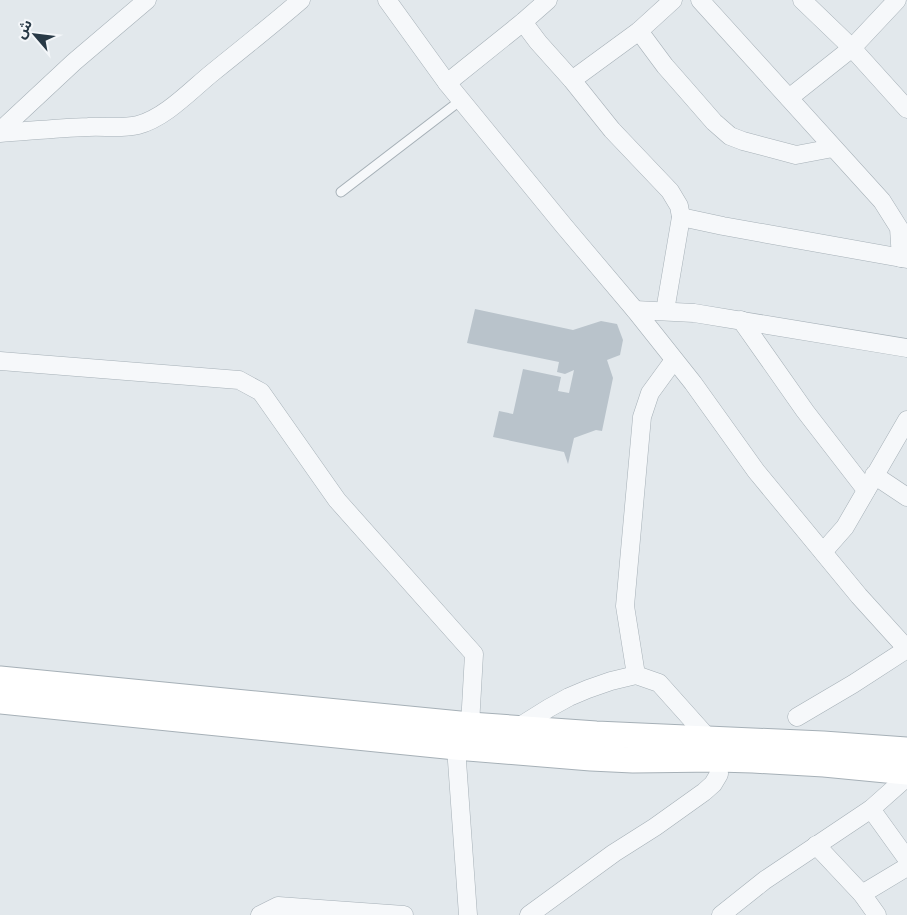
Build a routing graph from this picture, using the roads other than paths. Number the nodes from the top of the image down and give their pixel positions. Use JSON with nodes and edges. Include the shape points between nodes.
{"nodes":[{"id":1,"x":147,"y":0,"type":"edge"},
{"id":2,"x":301,"y":0,"type":"edge"},
{"id":3,"x":387,"y":0,"type":"edge"},
{"id":4,"x":548,"y":0,"type":"edge"},
{"id":5,"x":673,"y":0,"type":"edge"},
{"id":6,"x":700,"y":0,"type":"edge"},
{"id":7,"x":802,"y":0,"type":"edge"},
{"id":8,"x":897,"y":0,"type":"edge"},
{"id":9,"x":524,"y":22,"type":"junction"},
{"id":10,"x":639,"y":31,"type":"junction"},
{"id":11,"x":852,"y":48,"type":"junction"},
{"id":12,"x":572,"y":80,"type":"junction"},
{"id":13,"x":447,"y":83,"type":"junction"},
{"id":14,"x":789,"y":98,"type":"junction"},
{"id":15,"x":461,"y":100,"type":"junction"},
{"id":16,"x":907,"y":109,"type":"edge"},
{"id":17,"x":0,"y":132,"type":"edge"},
{"id":18,"x":833,"y":148,"type":"junction"},
{"id":19,"x":342,"y":192,"type":"dead end"},
{"id":20,"x":681,"y":217,"type":"junction"},
{"id":21,"x":904,"y":259,"type":"edge"},
{"id":22,"x":635,"y":310,"type":"junction"},
{"id":23,"x":665,"y":311,"type":"junction"},
{"id":24,"x":741,"y":320,"type":"junction"},
{"id":25,"x":907,"y":348,"type":"edge"},
{"id":26,"x":674,"y":360,"type":"junction"},
{"id":27,"x":0,"y":361,"type":"edge"},
{"id":28,"x":907,"y":420,"type":"edge"},
{"id":29,"x":870,"y":482,"type":"junction"},
{"id":30,"x":907,"y":497,"type":"edge"},
{"id":31,"x":823,"y":552,"type":"junction"},
{"id":32,"x":907,"y":649,"type":"edge"},
{"id":33,"x":636,"y":675,"type":"junction"},
{"id":34,"x":0,"y":680,"type":"edge"},
{"id":35,"x":0,"y":701,"type":"edge"},
{"id":36,"x":798,"y":717,"type":"dead end"},
{"id":37,"x":461,"y":724,"type":"junction"},
{"id":38,"x":517,"y":728,"type":"junction"},
{"id":39,"x":456,"y":747,"type":"junction"},
{"id":40,"x":715,"y":747,"type":"junction"},
{"id":41,"x":907,"y":750,"type":"edge"},
{"id":42,"x":907,"y":772,"type":"edge"},
{"id":43,"x":907,"y":777,"type":"edge"},
{"id":44,"x":871,"y":809,"type":"junction"},
{"id":45,"x":816,"y":845,"type":"junction"},
{"id":46,"x":907,"y":859,"type":"edge"},
{"id":47,"x":907,"y":867,"type":"edge"},
{"id":48,"x":862,"y":894,"type":"junction"},
{"id":49,"x":260,"y":915,"type":"edge"},
{"id":50,"x":404,"y":915,"type":"edge"},
{"id":51,"x":468,"y":915,"type":"edge"},
{"id":52,"x":529,"y":915,"type":"edge"},
{"id":53,"x":721,"y":915,"type":"edge"},
{"id":54,"x":877,"y":915,"type":"edge"}],
"edges":[{"from":1,"to":17,"type":"street","via":[[74,62]]},
{"from":2,"to":17,"type":"street","via":[[152,120],[126,126]]},
{"from":3,"to":13,"type":"street"},
{"from":4,"to":9,"type":"street"},
{"from":5,"to":10,"type":"street"},
{"from":6,"to":14,"type":"street"},
{"from":7,"to":11,"type":"street"},
{"from":8,"to":11,"type":"street"},
{"from":9,"to":12,"type":"street"},
{"from":9,"to":13,"type":"street"},
{"from":10,"to":12,"type":"street"},
{"from":10,"to":18,"type":"street","via":[[686,91],[730,136],[796,154]]},
{"from":11,"to":14,"type":"street"},
{"from":11,"to":16,"type":"street"},
{"from":12,"to":20,"type":"street","via":[[612,130],[670,191]]},
{"from":13,"to":15,"type":"street"},
{"from":14,"to":18,"type":"street"},
{"from":15,"to":19,"type":"lane"},
{"from":15,"to":22,"type":"street"},
{"from":18,"to":21,"type":"street","via":[[882,201],[899,228]]},
{"from":20,"to":21,"type":"street"},
{"from":20,"to":23,"type":"street"},
{"from":22,"to":23,"type":"street"},
{"from":22,"to":26,"type":"street"},
{"from":23,"to":24,"type":"street"},
{"from":24,"to":25,"type":"street"},
{"from":24,"to":29,"type":"street","via":[[805,411]]},
{"from":26,"to":31,"type":"street","via":[[756,471]]},
{"from":26,"to":33,"type":"street","via":[[650,393],[642,418],[625,606]]},
{"from":27,"to":37,"type":"street","via":[[239,380],[261,392],[337,500],[474,654]]},
{"from":28,"to":29,"type":"street"},
{"from":29,"to":30,"type":"street"},
{"from":29,"to":31,"type":"street","via":[[845,527]]},
{"from":31,"to":32,"type":"street"},
{"from":32,"to":36,"type":"street"},
{"from":33,"to":38,"type":"street","via":[[569,697]]},
{"from":33,"to":40,"type":"street","via":[[658,684]]},
{"from":34,"to":37,"type":"main road"},
{"from":35,"to":39,"type":"main road"},
{"from":37,"to":38,"type":"main road"},
{"from":37,"to":39,"type":"street"},
{"from":38,"to":40,"type":"main road"},
{"from":39,"to":40,"type":"main road","via":[[625,760],[675,760]]},
{"from":39,"to":51,"type":"street"},
{"from":40,"to":41,"type":"main road","via":[[824,744]]},
{"from":40,"to":42,"type":"main road","via":[[824,764]]},
{"from":40,"to":52,"type":"street","via":[[719,774],[713,784]]},
{"from":43,"to":44,"type":"street"},
{"from":44,"to":45,"type":"street"},
{"from":44,"to":46,"type":"street"},
{"from":45,"to":48,"type":"street"},
{"from":45,"to":53,"type":"street"},
{"from":47,"to":48,"type":"street"},
{"from":48,"to":54,"type":"street"},
{"from":49,"to":50,"type":"street","via":[[278,906]]}]}
